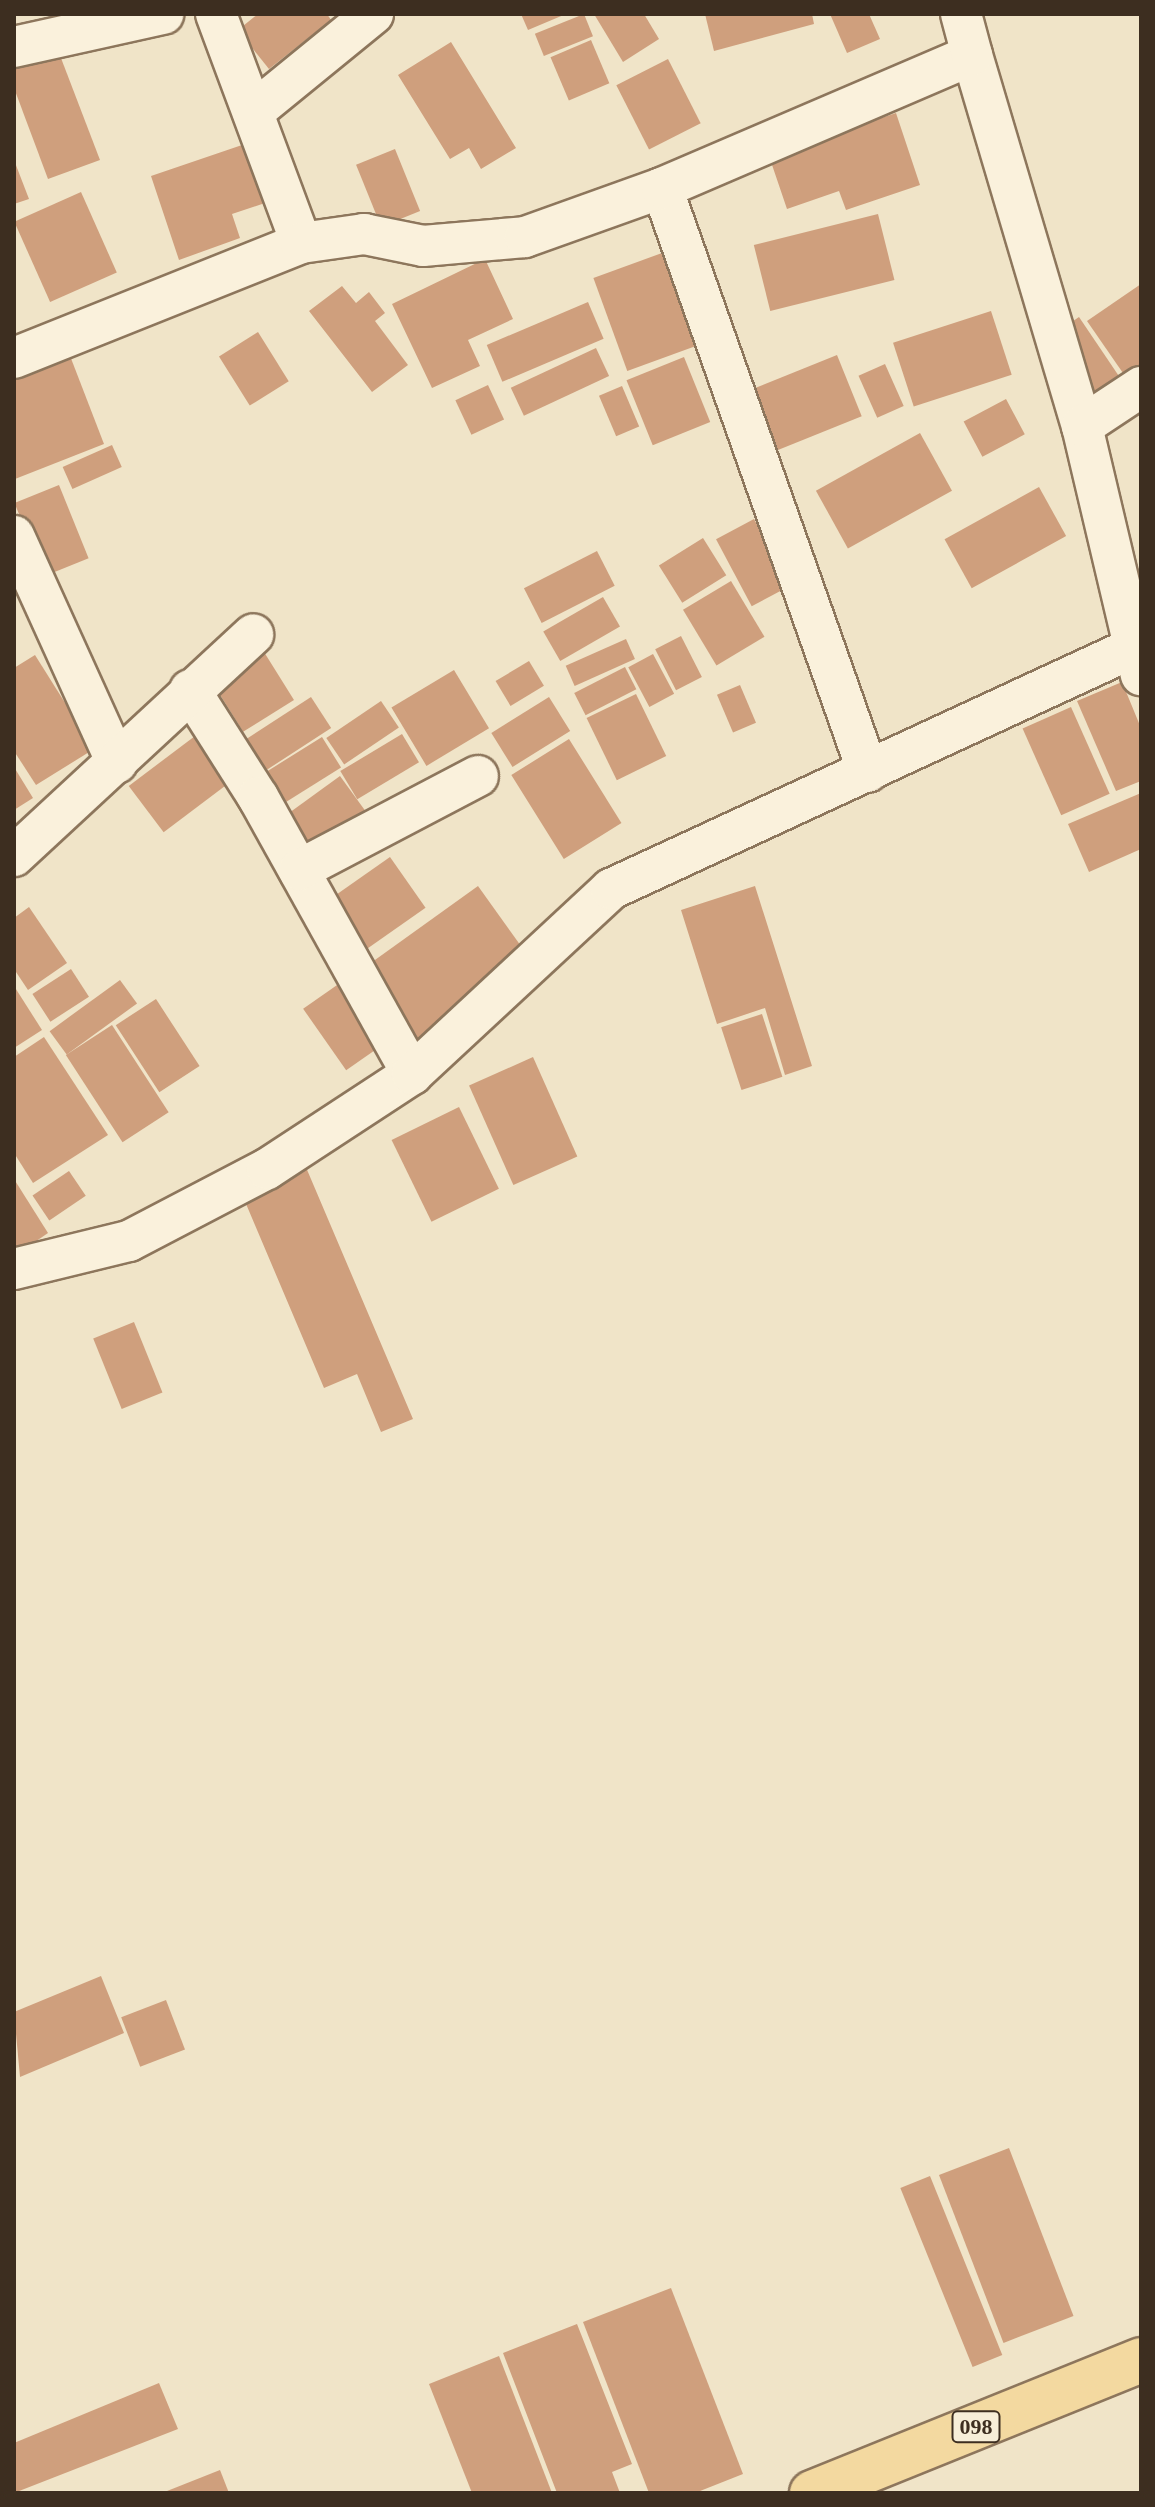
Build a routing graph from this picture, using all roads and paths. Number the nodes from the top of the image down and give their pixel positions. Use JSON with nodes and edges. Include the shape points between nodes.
{"nodes":[{"id":1,"x":163,"y":14,"type":"edge"},
{"id":2,"x":216,"y":14,"type":"edge"},
{"id":3,"x":373,"y":14,"type":"edge"},
{"id":4,"x":961,"y":14,"type":"edge"},
{"id":5,"x":14,"y":47,"type":"edge"},
{"id":6,"x":972,"y":55,"type":"junction"},
{"id":7,"x":253,"y":112,"type":"junction"},
{"id":8,"x":662,"y":188,"type":"junction"},
{"id":9,"x":301,"y":243,"type":"junction"},
{"id":10,"x":14,"y":358,"type":"edge"},
{"id":11,"x":1141,"y":387,"type":"edge"},
{"id":12,"x":1082,"y":426,"type":"junction"},
{"id":13,"x":14,"y":536,"type":"edge"},
{"id":14,"x":253,"y":635,"type":"dead end"},
{"id":15,"x":1138,"y":656,"type":"edge"},
{"id":16,"x":190,"y":690,"type":"junction"},
{"id":17,"x":117,"y":763,"type":"junction"},
{"id":18,"x":868,"y":772,"type":"junction"},
{"id":19,"x":478,"y":776,"type":"dead end"},
{"id":20,"x":14,"y":856,"type":"edge"},
{"id":21,"x":299,"y":870,"type":"junction"},
{"id":22,"x":412,"y":1074,"type":"junction"},
{"id":23,"x":14,"y":1269,"type":"edge"},
{"id":24,"x":1141,"y":2360,"type":"edge"},
{"id":25,"x":812,"y":2493,"type":"edge"}],
"edges":[{"from":1,"to":5,"type":"street"},
{"from":2,"to":7,"type":"street"},
{"from":3,"to":7,"type":"street"},
{"from":4,"to":6,"type":"street"},
{"from":6,"to":8,"type":"street"},
{"from":6,"to":12,"type":"street"},
{"from":7,"to":9,"type":"street"},
{"from":8,"to":9,"type":"street","via":[[525,237],[423,246],[364,234]]},
{"from":8,"to":18,"type":"street"},
{"from":9,"to":10,"type":"street"},
{"from":11,"to":12,"type":"street"},
{"from":12,"to":15,"type":"street"},
{"from":13,"to":17,"type":"street"},
{"from":14,"to":16,"type":"street"},
{"from":15,"to":18,"type":"street"},
{"from":16,"to":17,"type":"street"},
{"from":16,"to":21,"type":"street"},
{"from":17,"to":20,"type":"street"},
{"from":18,"to":22,"type":"street","via":[[611,889]]},
{"from":19,"to":21,"type":"street"},
{"from":21,"to":22,"type":"street"},
{"from":22,"to":23,"type":"street","via":[[267,1169],[129,1241]]},
{"from":24,"to":25,"type":"main road","number":"098"}]}
